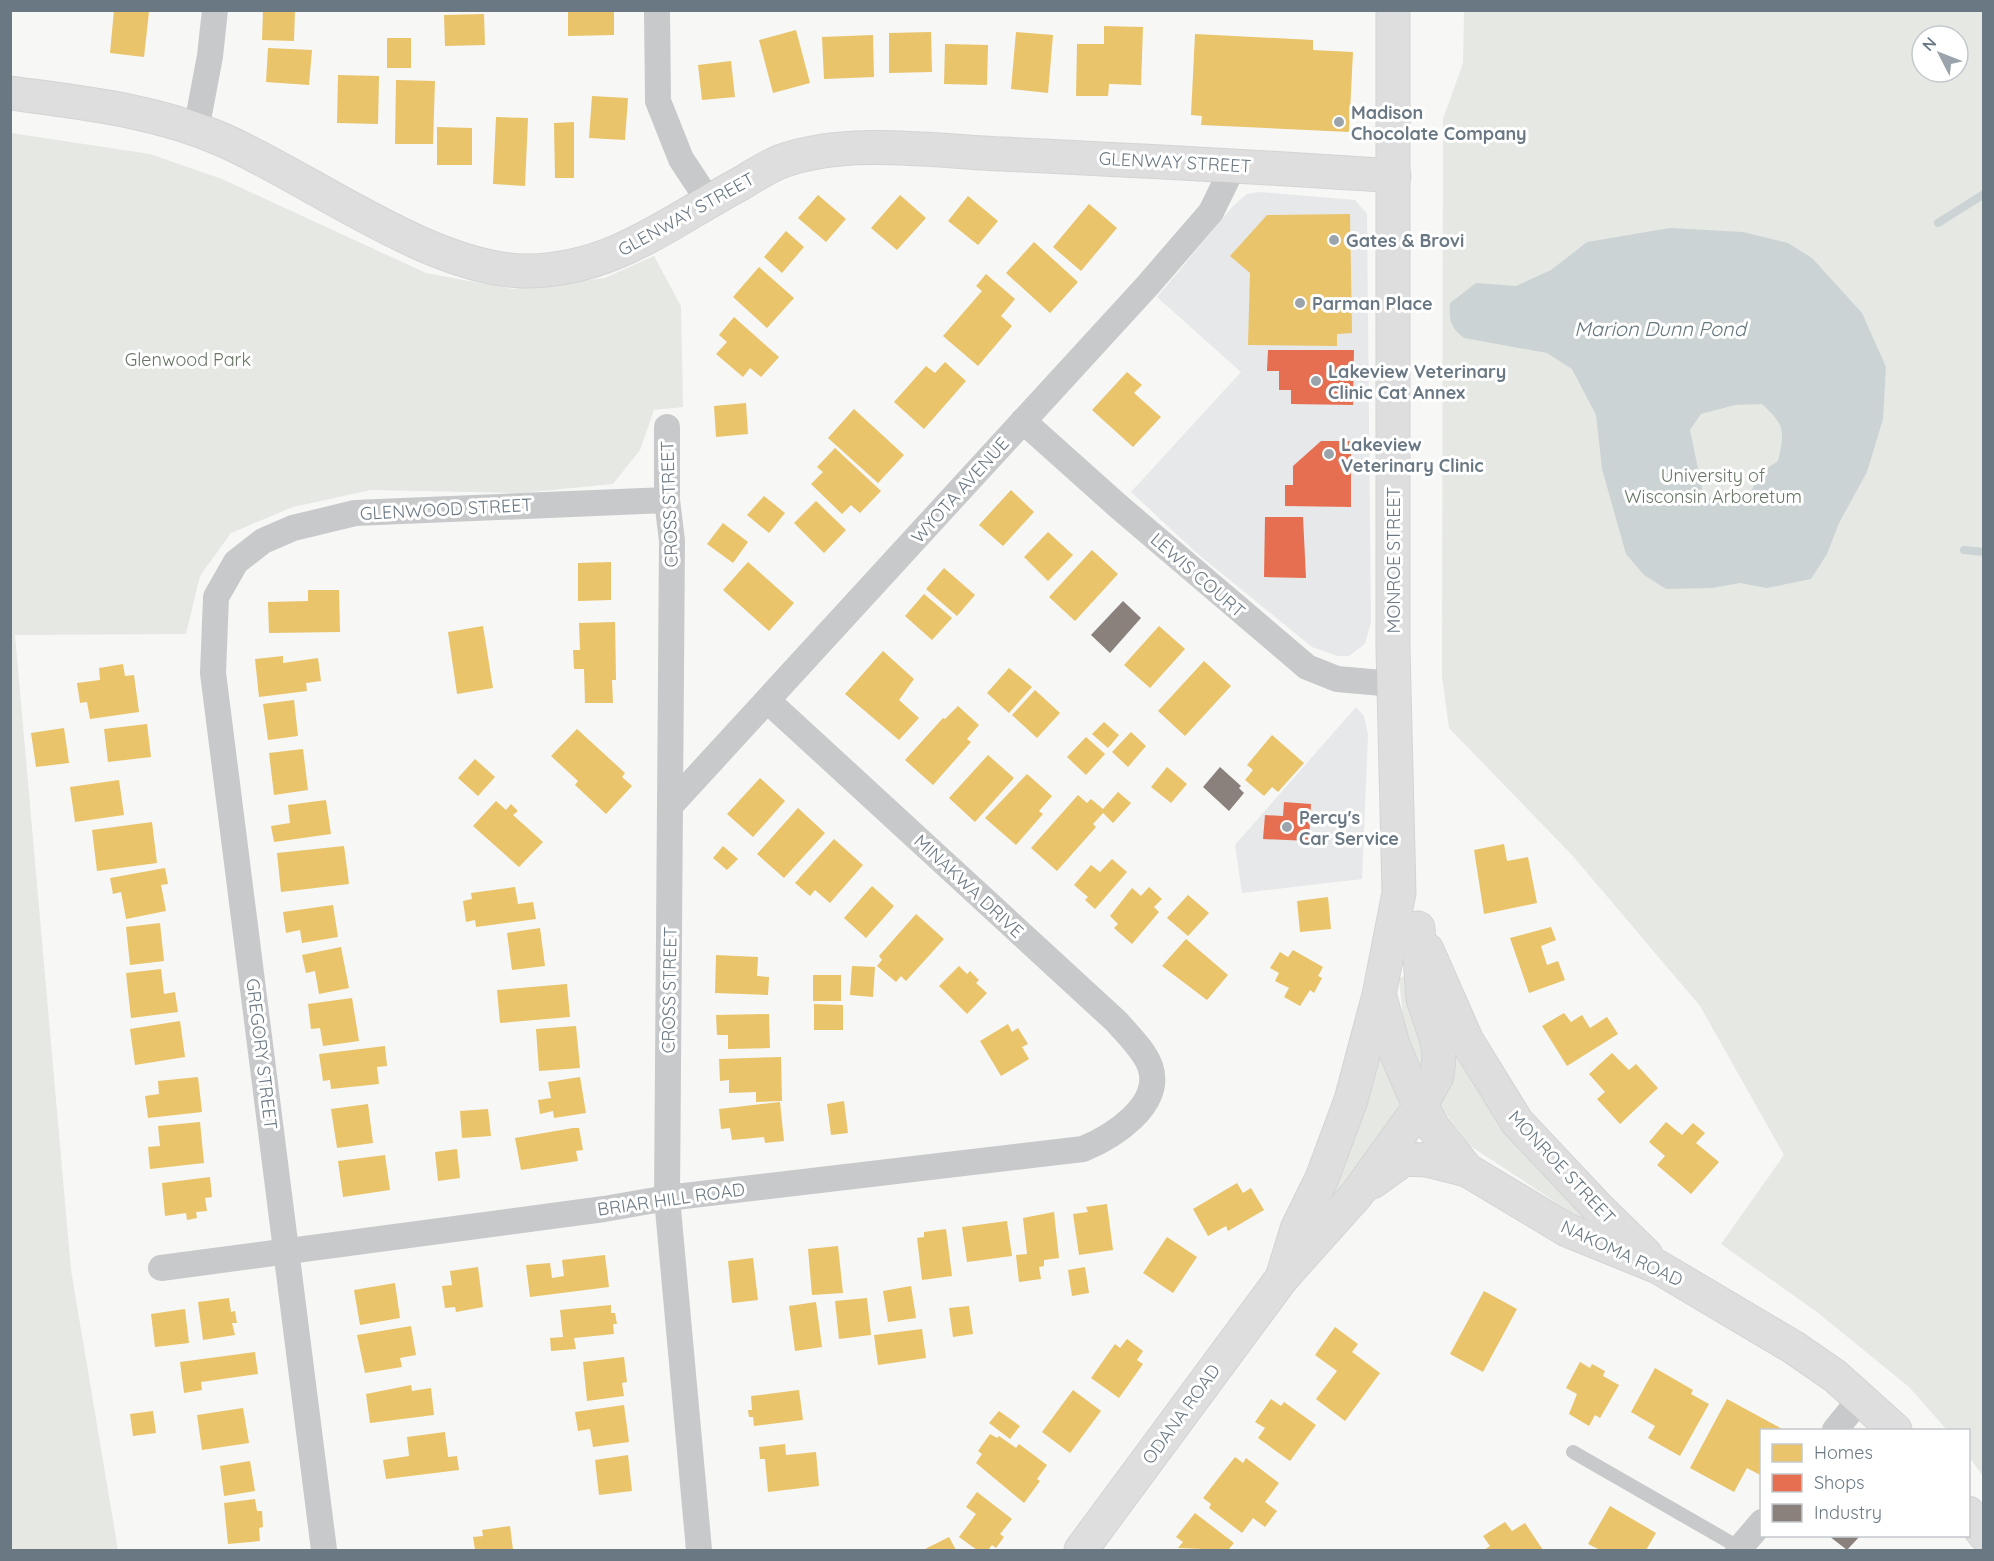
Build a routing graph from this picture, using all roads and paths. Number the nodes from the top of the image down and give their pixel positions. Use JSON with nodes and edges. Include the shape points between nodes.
{"nodes":[{"id":1,"x":214,"y":10,"type":"edge"},
{"id":2,"x":657,"y":10,"type":"edge"},
{"id":3,"x":1393,"y":10,"type":"edge"},
{"id":4,"x":10,"y":93,"type":"edge"},
{"id":5,"x":196,"y":130,"type":"junction"},
{"id":6,"x":1234,"y":165,"type":"junction"},
{"id":7,"x":1394,"y":176,"type":"junction"},
{"id":8,"x":708,"y":200,"type":"junction"},
{"id":9,"x":1023,"y":421,"type":"junction"},
{"id":10,"x":667,"y":427,"type":"dead end"},
{"id":11,"x":667,"y":500,"type":"junction"},
{"id":12,"x":236,"y":562,"type":"joint"},
{"id":13,"x":1394,"y":684,"type":"junction"},
{"id":14,"x":768,"y":701,"type":"junction"},
{"id":15,"x":671,"y":805,"type":"junction"},
{"id":16,"x":1399,"y":893,"type":"junction"},
{"id":17,"x":1418,"y":928,"type":"junction"},
{"id":18,"x":1379,"y":995,"type":"junction"},
{"id":19,"x":1151,"y":1083,"type":"joint"},
{"id":20,"x":1421,"y":1105,"type":"junction"},
{"id":21,"x":1467,"y":1170,"type":"junction"},
{"id":22,"x":1357,"y":1194,"type":"junction"},
{"id":23,"x":667,"y":1198,"type":"junction"},
{"id":24,"x":288,"y":1251,"type":"junction"},
{"id":25,"x":1658,"y":1267,"type":"junction"},
{"id":26,"x":161,"y":1268,"type":"dead end"},
{"id":27,"x":1282,"y":1278,"type":"junction"},
{"id":28,"x":1861,"y":1398,"type":"junction"},
{"id":29,"x":1837,"y":1429,"type":"edge"},
{"id":30,"x":1894,"y":1429,"type":"edge"},
{"id":31,"x":1573,"y":1452,"type":"dead end"},
{"id":32,"x":1970,"y":1516,"type":"edge"},
{"id":33,"x":1760,"y":1522,"type":"edge"},
{"id":34,"x":1983,"y":1534,"type":"edge"},
{"id":35,"x":1739,"y":1549,"type":"edge"},
{"id":36,"x":324,"y":1551,"type":"edge"},
{"id":37,"x":699,"y":1551,"type":"edge"},
{"id":38,"x":1081,"y":1551,"type":"edge"}],
"edges":[{"from":1,"to":5,"type":"street"},
{"from":2,"to":8,"type":"street","via":[[658,101],[681,159]]},
{"from":3,"to":7,"type":"street","name":"MONROE STREET"},
{"from":4,"to":5,"type":"street","name":"GLENWAY STREET","via":[[101,105]]},
{"from":5,"to":8,"type":"street","name":"GLENWAY STREET","via":[[226,141],[419,242],[476,264],[525,271],[553,269],[612,255],[648,239]]},
{"from":6,"to":7,"type":"street","name":"GLENWAY STREET"},
{"from":6,"to":8,"type":"street","name":"GLENWAY STREET","via":[[854,148],[784,160]]},
{"from":6,"to":9,"type":"street","name":"WYOTA AVENUE","via":[[1211,212]]},
{"from":7,"to":13,"type":"street","name":"MONROE STREET"},
{"from":9,"to":13,"type":"street","name":"LEWIS COURT","via":[[1307,668],[1337,679]]},
{"from":9,"to":14,"type":"street","name":"WYOTA AVENUE"},
{"from":10,"to":11,"type":"street","name":"CROSS STREET"},
{"from":11,"to":12,"type":"street","name":"GLENWOOD STREET","via":[[355,513],[293,528],[263,541]]},
{"from":11,"to":15,"type":"street","name":"CROSS STREET","via":[[672,541]]},
{"from":12,"to":24,"type":"street","name":"GREGORY STREET","via":[[216,597],[213,673]]},
{"from":13,"to":16,"type":"street","name":"MONROE STREET"},
{"from":14,"to":15,"type":"street","name":"WYOTA AVENUE"},
{"from":14,"to":19,"type":"street","name":"MINAKWA DRIVE","via":[[1117,1022],[1148,1061]]},
{"from":15,"to":23,"type":"street","name":"CROSS STREET"},
{"from":16,"to":17,"type":"street","name":"MONROE STREET"},
{"from":16,"to":18,"type":"street","name":"MONROE STREET"},
{"from":17,"to":20,"type":"street","name":"MONROE STREET","via":[[1424,999],[1439,1057],[1437,1076]]},
{"from":17,"to":25,"type":"street","name":"MONROE STREET","via":[[1467,1041],[1517,1122]]},
{"from":18,"to":20,"type":"street","name":"MONROE STREET","via":[[1400,1064]]},
{"from":18,"to":27,"type":"street","name":"ODANA ROAD","via":[[1351,1100],[1322,1178],[1297,1229]]},
{"from":19,"to":23,"type":"street","name":"BRIAR HILL ROAD","via":[[1140,1110],[1127,1123],[1083,1149]]},
{"from":20,"to":21,"type":"street","name":"NAKOMA ROAD"},
{"from":20,"to":22,"type":"street","name":"ODANA ROAD"},
{"from":21,"to":22,"type":"street","via":[[1404,1159]]},
{"from":21,"to":25,"type":"street","name":"NAKOMA ROAD","via":[[1567,1230]]},
{"from":22,"to":27,"type":"street","name":"ODANA ROAD"},
{"from":23,"to":24,"type":"street","name":"BRIAR HILL ROAD"},
{"from":23,"to":37,"type":"street","name":"CROSS STREET"},
{"from":24,"to":26,"type":"street","name":"BRIAR HILL ROAD"},
{"from":24,"to":36,"type":"street","name":"GREGORY STREET"},
{"from":25,"to":28,"type":"street","name":"NAKOMA ROAD","via":[[1793,1347]]},
{"from":27,"to":38,"type":"street","name":"ODANA ROAD"},
{"from":28,"to":29,"type":"street"},
{"from":28,"to":30,"type":"street","name":"NAKOMA ROAD"},
{"from":31,"to":35,"type":"lane"},
{"from":32,"to":34,"type":"street"},
{"from":33,"to":35,"type":"street"}]}
